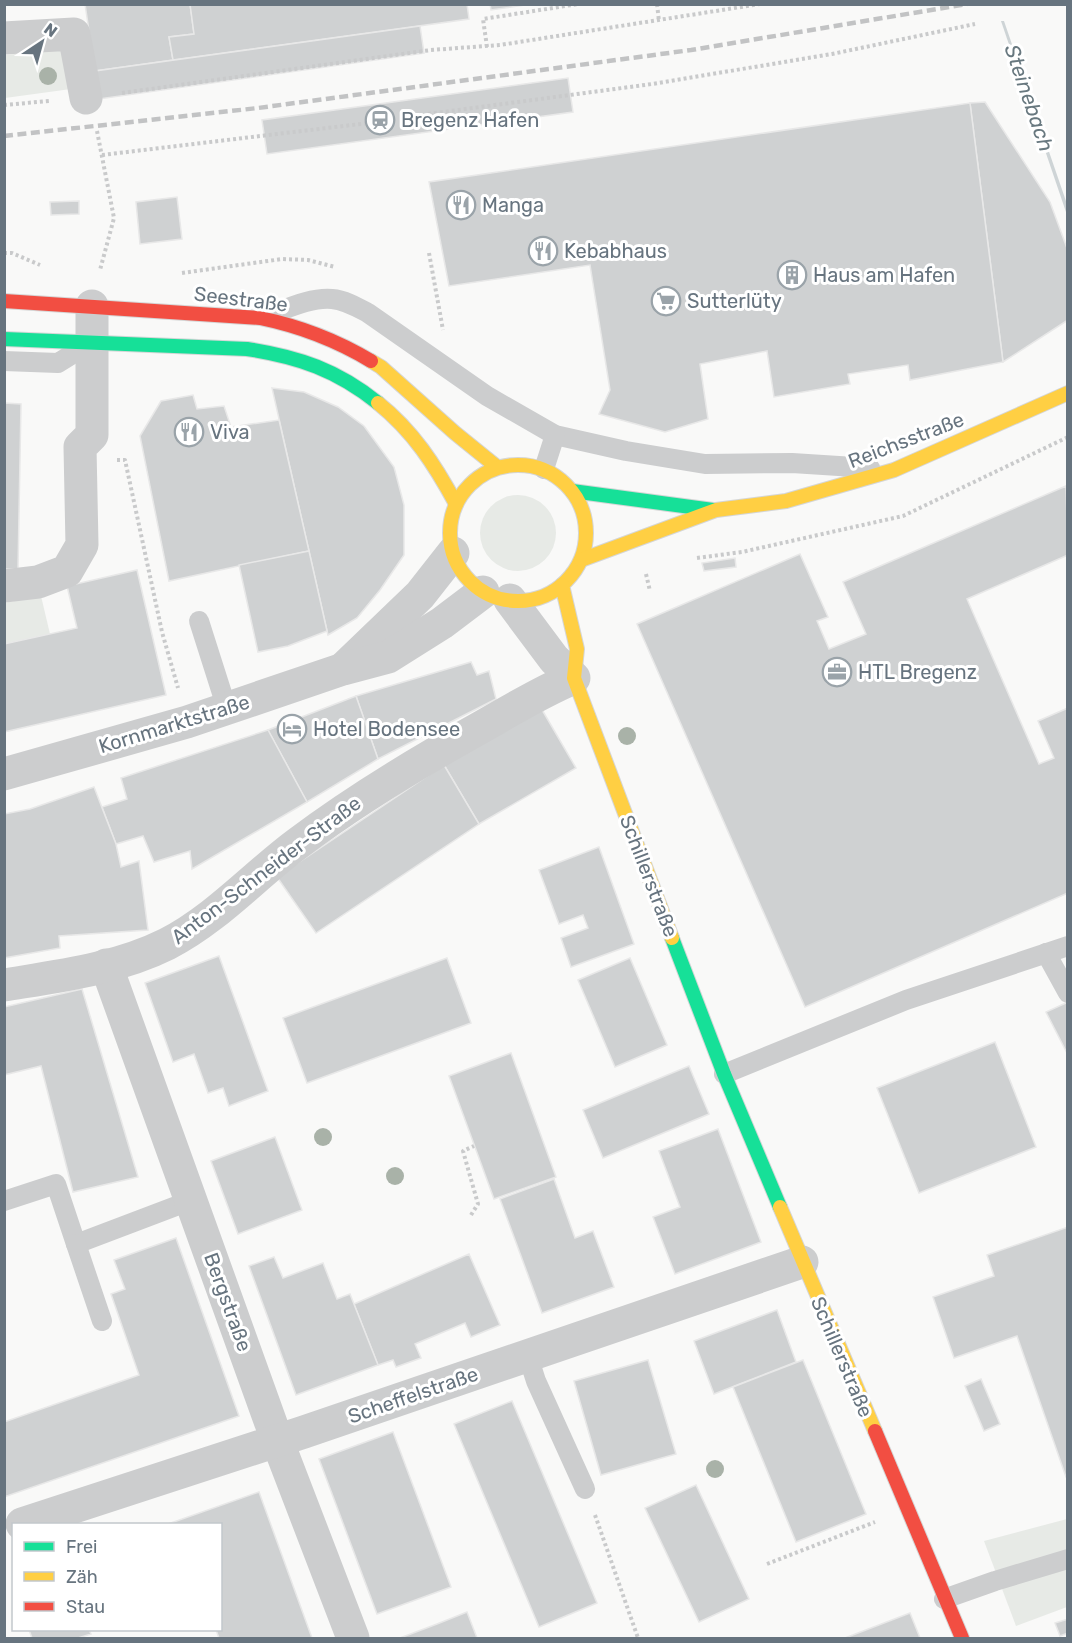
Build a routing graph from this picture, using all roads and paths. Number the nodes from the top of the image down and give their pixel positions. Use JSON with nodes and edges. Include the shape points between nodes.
{"nodes":[{"id":1,"x":578,"y":4,"type":"edge"},
{"id":2,"x":657,"y":4,"type":"edge"},
{"id":3,"x":760,"y":4,"type":"edge"},
{"id":4,"x":659,"y":21,"type":"junction"},
{"id":5,"x":975,"y":24,"type":"dead end"},
{"id":6,"x":4,"y":38,"type":"edge"},
{"id":7,"x":487,"y":47,"type":"junction"},
{"id":8,"x":86,"y":98,"type":"junction"},
{"id":9,"x":38,"y":102,"type":"dead end"},
{"id":10,"x":4,"y":105,"type":"edge"},
{"id":11,"x":428,"y":114,"type":"dead end"},
{"id":12,"x":377,"y":122,"type":"dead end"},
{"id":13,"x":102,"y":155,"type":"junction"},
{"id":14,"x":4,"y":253,"type":"edge"},
{"id":15,"x":429,"y":254,"type":"dead end"},
{"id":16,"x":43,"y":266,"type":"dead end"},
{"id":17,"x":100,"y":271,"type":"dead end"},
{"id":18,"x":4,"y":301,"type":"edge"},
{"id":19,"x":92,"y":306,"type":"junction"},
{"id":20,"x":260,"y":318,"type":"junction"},
{"id":21,"x":4,"y":339,"type":"edge"},
{"id":22,"x":444,"y":339,"type":"dead end"},
{"id":23,"x":92,"y":342,"type":"junction"},
{"id":24,"x":4,"y":361,"type":"edge"},
{"id":25,"x":1068,"y":393,"type":"edge"},
{"id":26,"x":555,"y":435,"type":"junction"},
{"id":27,"x":81,"y":460,"type":"junction"},
{"id":28,"x":497,"y":467,"type":"junction"},
{"id":29,"x":544,"y":470,"type":"junction"},
{"id":30,"x":894,"y":470,"type":"junction"},
{"id":31,"x":572,"y":492,"type":"junction"},
{"id":32,"x":456,"y":504,"type":"junction"},
{"id":33,"x":716,"y":510,"type":"junction"},
{"id":34,"x":453,"y":553,"type":"junction"},
{"id":35,"x":581,"y":560,"type":"junction"},
{"id":36,"x":562,"y":585,"type":"junction"},
{"id":37,"x":4,"y":586,"type":"edge"},
{"id":38,"x":496,"y":596,"type":"junction"},
{"id":39,"x":199,"y":621,"type":"dead end"},
{"id":40,"x":343,"y":669,"type":"junction"},
{"id":41,"x":574,"y":678,"type":"junction"},
{"id":42,"x":227,"y":709,"type":"junction"},
{"id":43,"x":187,"y":722,"type":"junction"},
{"id":44,"x":4,"y":774,"type":"edge"},
{"id":45,"x":1068,"y":946,"type":"edge"},
{"id":46,"x":1046,"y":953,"type":"junction"},
{"id":47,"x":106,"y":965,"type":"junction"},
{"id":48,"x":4,"y":986,"type":"edge"},
{"id":49,"x":1068,"y":993,"type":"edge"},
{"id":50,"x":724,"y":1074,"type":"junction"},
{"id":51,"x":474,"y":1146,"type":"dead end"},
{"id":52,"x":192,"y":1200,"type":"junction"},
{"id":53,"x":4,"y":1201,"type":"edge"},
{"id":54,"x":471,"y":1215,"type":"dead end"},
{"id":55,"x":76,"y":1244,"type":"junction"},
{"id":56,"x":802,"y":1262,"type":"junction"},
{"id":57,"x":102,"y":1321,"type":"dead end"},
{"id":58,"x":528,"y":1356,"type":"junction"},
{"id":59,"x":277,"y":1440,"type":"junction"},
{"id":60,"x":585,"y":1489,"type":"dead end"},
{"id":61,"x":593,"y":1510,"type":"dead end"},
{"id":62,"x":882,"y":1519,"type":"dead end"},
{"id":63,"x":25,"y":1523,"type":"edge"},
{"id":64,"x":1068,"y":1559,"type":"edge"},
{"id":65,"x":767,"y":1564,"type":"dead end"},
{"id":66,"x":944,"y":1599,"type":"junction"},
{"id":67,"x":352,"y":1638,"type":"edge"},
{"id":68,"x":638,"y":1638,"type":"edge"},
{"id":69,"x":962,"y":1638,"type":"edge"}],
"edges":[{"from":1,"to":7,"type":"path","via":[[483,19]]},
{"from":2,"to":4,"type":"path"},
{"from":3,"to":4,"type":"path"},
{"from":4,"to":7,"type":"path"},
{"from":5,"to":11,"type":"path","via":[[832,54],[652,84]]},
{"from":6,"to":8,"type":"street","via":[[74,34]]},
{"from":7,"to":8,"type":"path","via":[[431,50]]},
{"from":8,"to":13,"type":"path"},
{"from":9,"to":10,"type":"path"},
{"from":12,"to":13,"type":"path"},
{"from":13,"to":17,"type":"path","via":[[114,218]]},
{"from":14,"to":16,"type":"path"},
{"from":15,"to":22,"type":"path"},
{"from":18,"to":19,"type":"main road","name":"Seestraße"},
{"from":19,"to":20,"type":"main road","name":"Seestraße"},
{"from":19,"to":23,"type":"street"},
{"from":20,"to":26,"type":"lane","via":[[313,301],[342,301],[368,313],[487,396]]},
{"from":20,"to":28,"type":"main road","name":"Seestraße","via":[[309,331],[365,357]]},
{"from":21,"to":23,"type":"main road"},
{"from":23,"to":24,"type":"lane","via":[[58,363]]},
{"from":23,"to":27,"type":"street","via":[[92,435],[81,447]]},
{"from":23,"to":32,"type":"main road","via":[[247,349],[278,354],[328,371],[376,403],[416,441],[431,459]]},
{"from":25,"to":30,"type":"main road","name":"Reichsstraße"},
{"from":26,"to":29,"type":"lane"},
{"from":26,"to":30,"type":"lane","via":[[705,464],[792,463]]},
{"from":27,"to":37,"type":"street","via":[[82,545],[67,571],[38,582]]},
{"from":27,"to":43,"type":"path","via":[[125,460],[162,632]]},
{"from":28,"to":29,"type":"main road","via":[[513,464]]},
{"from":28,"to":32,"type":"main road","via":[[480,475]]},
{"from":29,"to":31,"type":"main road"},
{"from":30,"to":33,"type":"main road","name":"Reichsstraße","via":[[786,501]]},
{"from":31,"to":33,"type":"main road","name":"Reichsstraße"},
{"from":31,"to":35,"type":"main road","via":[[586,524]]},
{"from":32,"to":34,"type":"main road","via":[[451,520]]},
{"from":33,"to":35,"type":"main road","name":"Reichsstraße"},
{"from":34,"to":38,"type":"main road","via":[[470,581]]},
{"from":34,"to":40,"type":"street","name":"Kornmarktstraße","via":[[420,595]]},
{"from":35,"to":36,"type":"main road"},
{"from":36,"to":38,"type":"main road","via":[[528,600]]},
{"from":36,"to":41,"type":"main road","name":"Schillerstraße","via":[[577,649]]},
{"from":38,"to":40,"type":"street","name":"Kornmarktstraße","via":[[387,657]]},
{"from":38,"to":41,"type":"street","name":"Schillerstraße"},
{"from":39,"to":42,"type":"lane"},
{"from":40,"to":42,"type":"street","name":"Kornmarktstraße"},
{"from":41,"to":47,"type":"street","name":"Anton-Schneider-Straße","via":[[406,769],[299,842],[195,928],[129,960]]},
{"from":41,"to":50,"type":"main road","name":"Schillerstraße"},
{"from":42,"to":43,"type":"street","name":"Kornmarktstraße"},
{"from":43,"to":44,"type":"street","name":"Kornmarktstraße"},
{"from":45,"to":46,"type":"lane"},
{"from":46,"to":49,"type":"lane"},
{"from":46,"to":50,"type":"lane","via":[[906,1000]]},
{"from":47,"to":48,"type":"street","name":"Anton-Schneider-Straße"},
{"from":47,"to":52,"type":"street","name":"Bergstraße"},
{"from":50,"to":56,"type":"main road","name":"Schillerstraße"},
{"from":51,"to":54,"type":"path","via":[[463,1150],[478,1204]]},
{"from":52,"to":55,"type":"lane"},
{"from":52,"to":59,"type":"street","name":"Bergstraße"},
{"from":53,"to":55,"type":"lane","via":[[56,1184]]},
{"from":55,"to":57,"type":"lane"},
{"from":56,"to":58,"type":"street","name":"Scheffelstraße"},
{"from":56,"to":66,"type":"main road","name":"Schillerstraße"},
{"from":58,"to":59,"type":"street","name":"Scheffelstraße"},
{"from":58,"to":60,"type":"lane"},
{"from":59,"to":63,"type":"street","name":"Scheffelstraße"},
{"from":59,"to":67,"type":"street","name":"Bergstraße"},
{"from":61,"to":68,"type":"path"},
{"from":62,"to":65,"type":"path"},
{"from":64,"to":66,"type":"lane"},
{"from":66,"to":69,"type":"main road","name":"Schillerstraße"}]}
